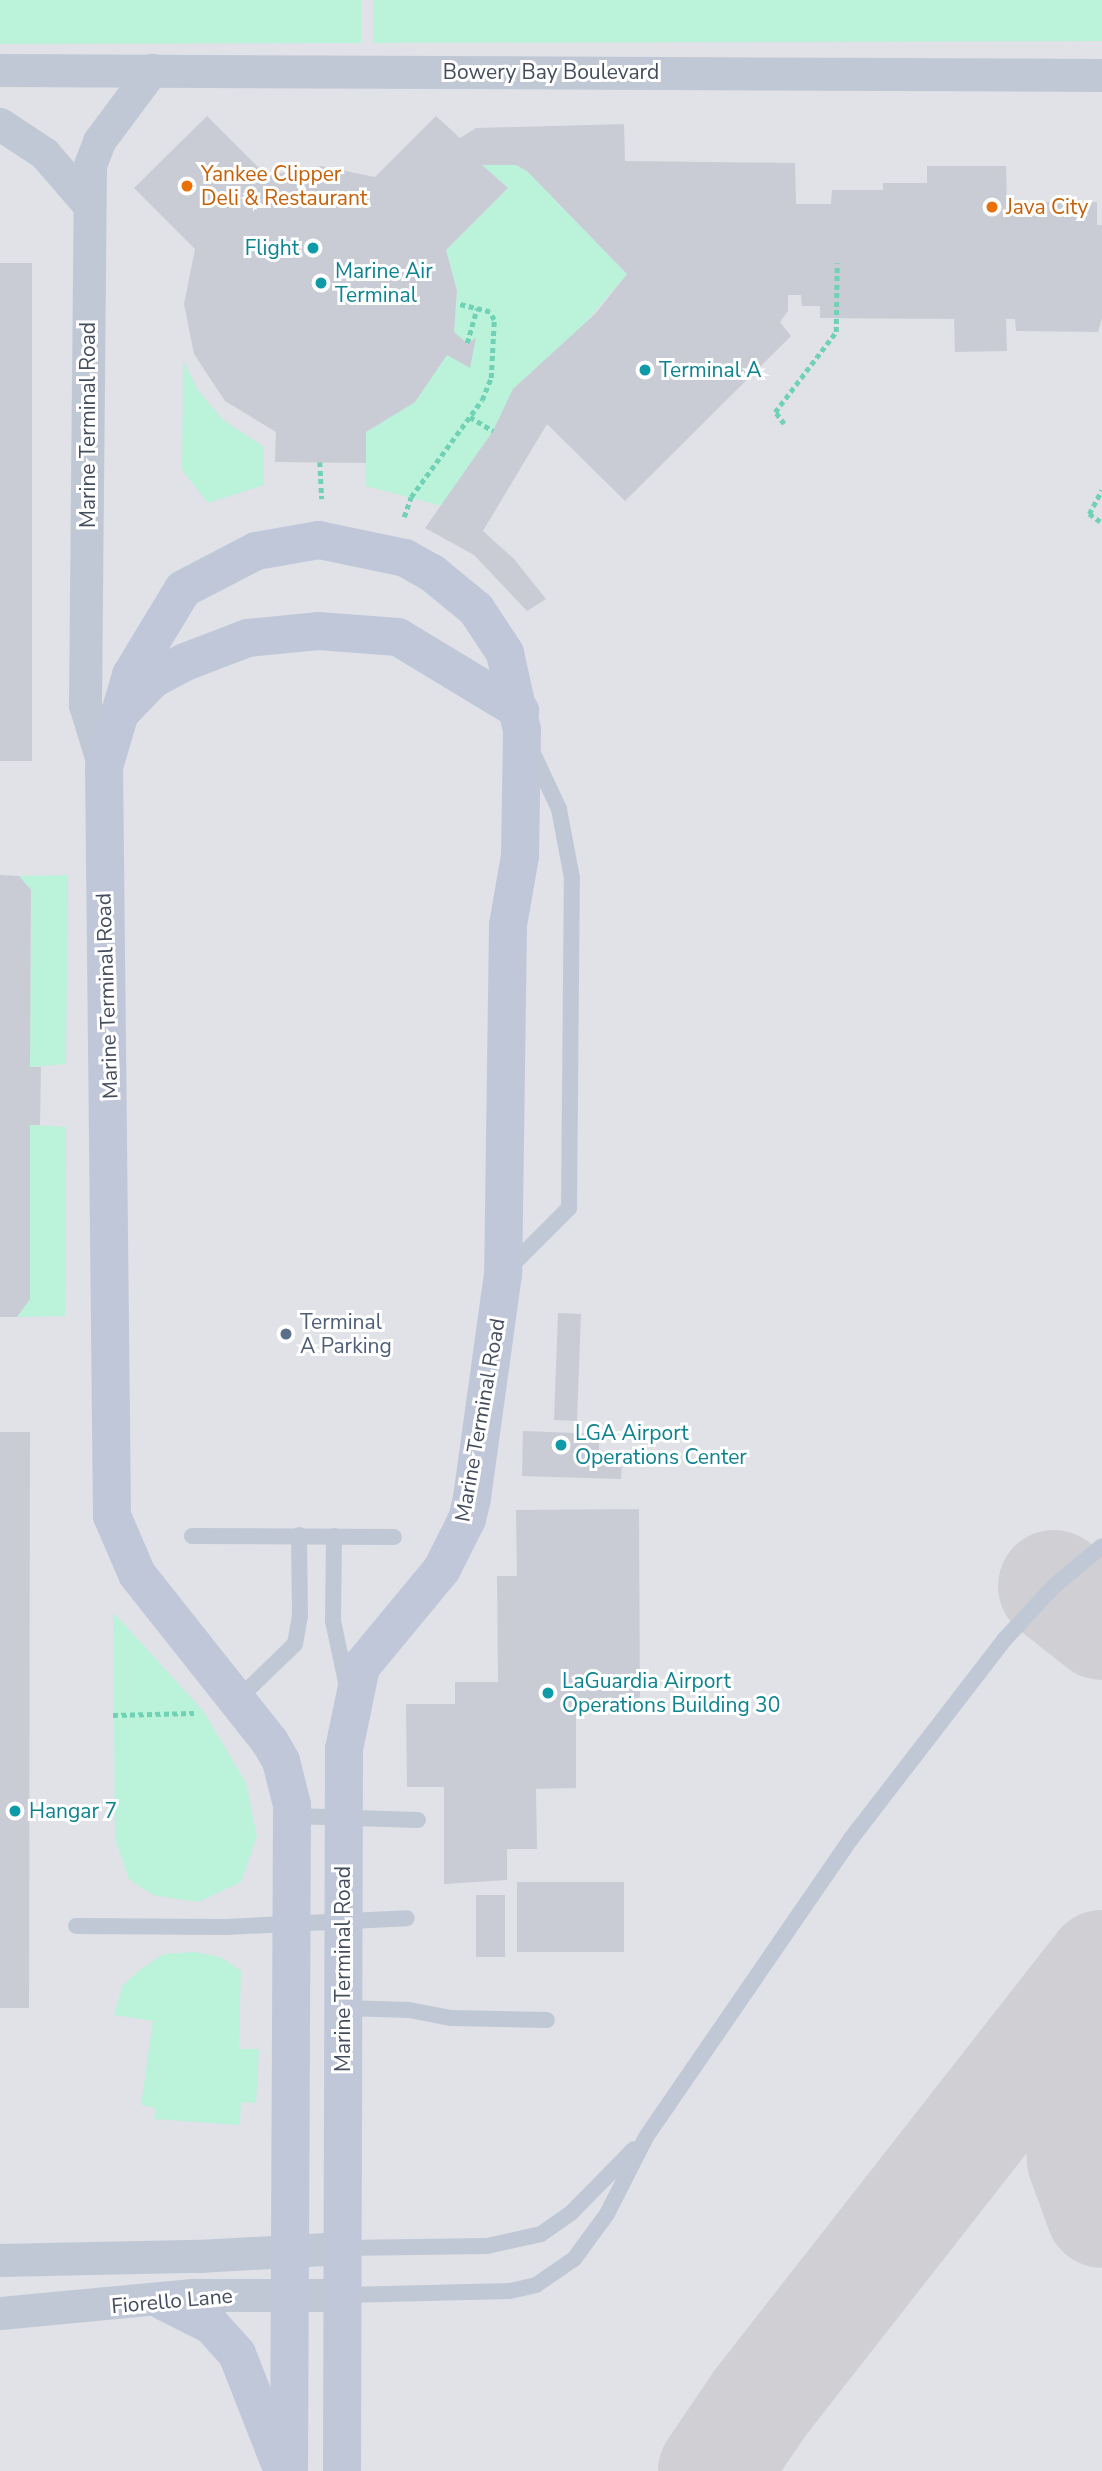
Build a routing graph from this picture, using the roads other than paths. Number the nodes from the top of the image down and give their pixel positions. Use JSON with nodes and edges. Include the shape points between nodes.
{"nodes":[{"id":1,"x":0,"y":70,"type":"edge"},
{"id":2,"x":152,"y":70,"type":"junction"},
{"id":3,"x":1102,"y":75,"type":"edge"},
{"id":4,"x":0,"y":124,"type":"edge"},
{"id":5,"x":89,"y":205,"type":"junction"},
{"id":6,"x":114,"y":719,"type":"junction"},
{"id":7,"x":521,"y":720,"type":"junction"},
{"id":8,"x":104,"y":767,"type":"junction"},
{"id":9,"x":503,"y":1274,"type":"junction"},
{"id":10,"x":299,"y":1535,"type":"junction"},
{"id":11,"x":192,"y":1536,"type":"dead end"},
{"id":12,"x":334,"y":1536,"type":"junction"},
{"id":13,"x":394,"y":1537,"type":"dead end"},
{"id":14,"x":1102,"y":1546,"type":"edge"},
{"id":15,"x":351,"y":1701,"type":"junction"},
{"id":16,"x":221,"y":1706,"type":"junction"},
{"id":17,"x":293,"y":1816,"type":"junction"},
{"id":18,"x":343,"y":1816,"type":"junction"},
{"id":19,"x":418,"y":1820,"type":"dead end"},
{"id":20,"x":407,"y":1918,"type":"dead end"},
{"id":21,"x":342,"y":1919,"type":"junction"},
{"id":22,"x":293,"y":1925,"type":"junction"},
{"id":23,"x":76,"y":1926,"type":"dead end"},
{"id":24,"x":342,"y":2008,"type":"junction"},
{"id":25,"x":547,"y":2020,"type":"dead end"},
{"id":26,"x":646,"y":2137,"type":"junction"},
{"id":27,"x":343,"y":2248,"type":"junction"},
{"id":28,"x":291,"y":2250,"type":"junction"},
{"id":29,"x":0,"y":2259,"type":"edge"},
{"id":30,"x":291,"y":2295,"type":"junction"},
{"id":31,"x":344,"y":2295,"type":"junction"},
{"id":32,"x":163,"y":2301,"type":"junction"},
{"id":33,"x":0,"y":2313,"type":"edge"},
{"id":34,"x":282,"y":2471,"type":"edge"},
{"id":35,"x":289,"y":2471,"type":"edge"},
{"id":36,"x":342,"y":2471,"type":"edge"}],
"edges":[{"from":1,"to":2,"type":"street","name":"Bowery Bay Boulevard"},
{"from":2,"to":3,"type":"street","name":"Bowery Bay Boulevard"},
{"from":2,"to":5,"type":"street","name":"Marine Terminal Road","via":[[93,153]]},
{"from":4,"to":5,"type":"street","via":[[44,153]]},
{"from":5,"to":8,"type":"street","name":"Marine Terminal Road","via":[[85,705]]},
{"from":6,"to":7,"type":"street","via":[[153,679],[185,662],[248,638],[318,631],[398,637]]},
{"from":6,"to":7,"type":"street","name":"Marine Terminal Road","via":[[131,675],[183,589],[256,551],[319,540],[405,558],[455,590],[476,609],[505,653]]},
{"from":6,"to":8,"type":"street","name":"Marine Terminal Road"},
{"from":7,"to":9,"type":"street","name":"Marine Terminal Road","via":[[520,856],[508,925]]},
{"from":7,"to":9,"type":"lane","via":[[559,809],[572,878],[569,1208]]},
{"from":8,"to":16,"type":"street","name":"Marine Terminal Road","via":[[112,1516],[137,1574]]},
{"from":9,"to":15,"type":"street","name":"Marine Terminal Road","via":[[467,1520],[427,1590],[369,1653]]},
{"from":10,"to":11,"type":"lane"},
{"from":10,"to":12,"type":"lane"},
{"from":10,"to":16,"type":"lane","via":[[300,1617],[295,1644]]},
{"from":12,"to":13,"type":"lane"},
{"from":12,"to":15,"type":"lane","via":[[333,1621]]},
{"from":14,"to":26,"type":"lane","via":[[1054,1586],[1005,1639],[866,1819]]},
{"from":15,"to":18,"type":"street","name":"Marine Terminal Road","via":[[344,1749]]},
{"from":16,"to":17,"type":"street","name":"Marine Terminal Road","via":[[281,1761]]},
{"from":17,"to":18,"type":"lane"},
{"from":17,"to":22,"type":"street","name":"Marine Terminal Road"},
{"from":18,"to":19,"type":"lane"},
{"from":18,"to":21,"type":"street","name":"Marine Terminal Road"},
{"from":20,"to":21,"type":"lane"},
{"from":21,"to":22,"type":"lane"},
{"from":21,"to":24,"type":"street","name":"Marine Terminal Road"},
{"from":22,"to":23,"type":"lane"},
{"from":22,"to":28,"type":"street","name":"Marine Terminal Road"},
{"from":24,"to":25,"type":"lane","via":[[409,2010],[451,2018]]},
{"from":24,"to":27,"type":"street","name":"Marine Terminal Road"},
{"from":26,"to":27,"type":"lane","via":[[572,2212],[541,2234],[487,2246]]},
{"from":26,"to":31,"type":"lane","via":[[607,2214],[556,2275],[510,2291]]},
{"from":27,"to":28,"type":"street","name":"Fiorello Lane"},
{"from":27,"to":31,"type":"street","name":"Marine Terminal Road"},
{"from":28,"to":29,"type":"street","name":"Fiorello Lane"},
{"from":28,"to":30,"type":"street","name":"Marine Terminal Road"},
{"from":30,"to":31,"type":"street","name":"Fiorello Lane"},
{"from":30,"to":32,"type":"street","name":"Fiorello Lane","via":[[192,2295]]},
{"from":30,"to":35,"type":"street","name":"Marine Terminal Road"},
{"from":31,"to":36,"type":"street","name":"Marine Terminal Road"},
{"from":32,"to":33,"type":"street","name":"Fiorello Lane"},
{"from":32,"to":34,"type":"street","via":[[211,2325],[237,2354]]}]}
